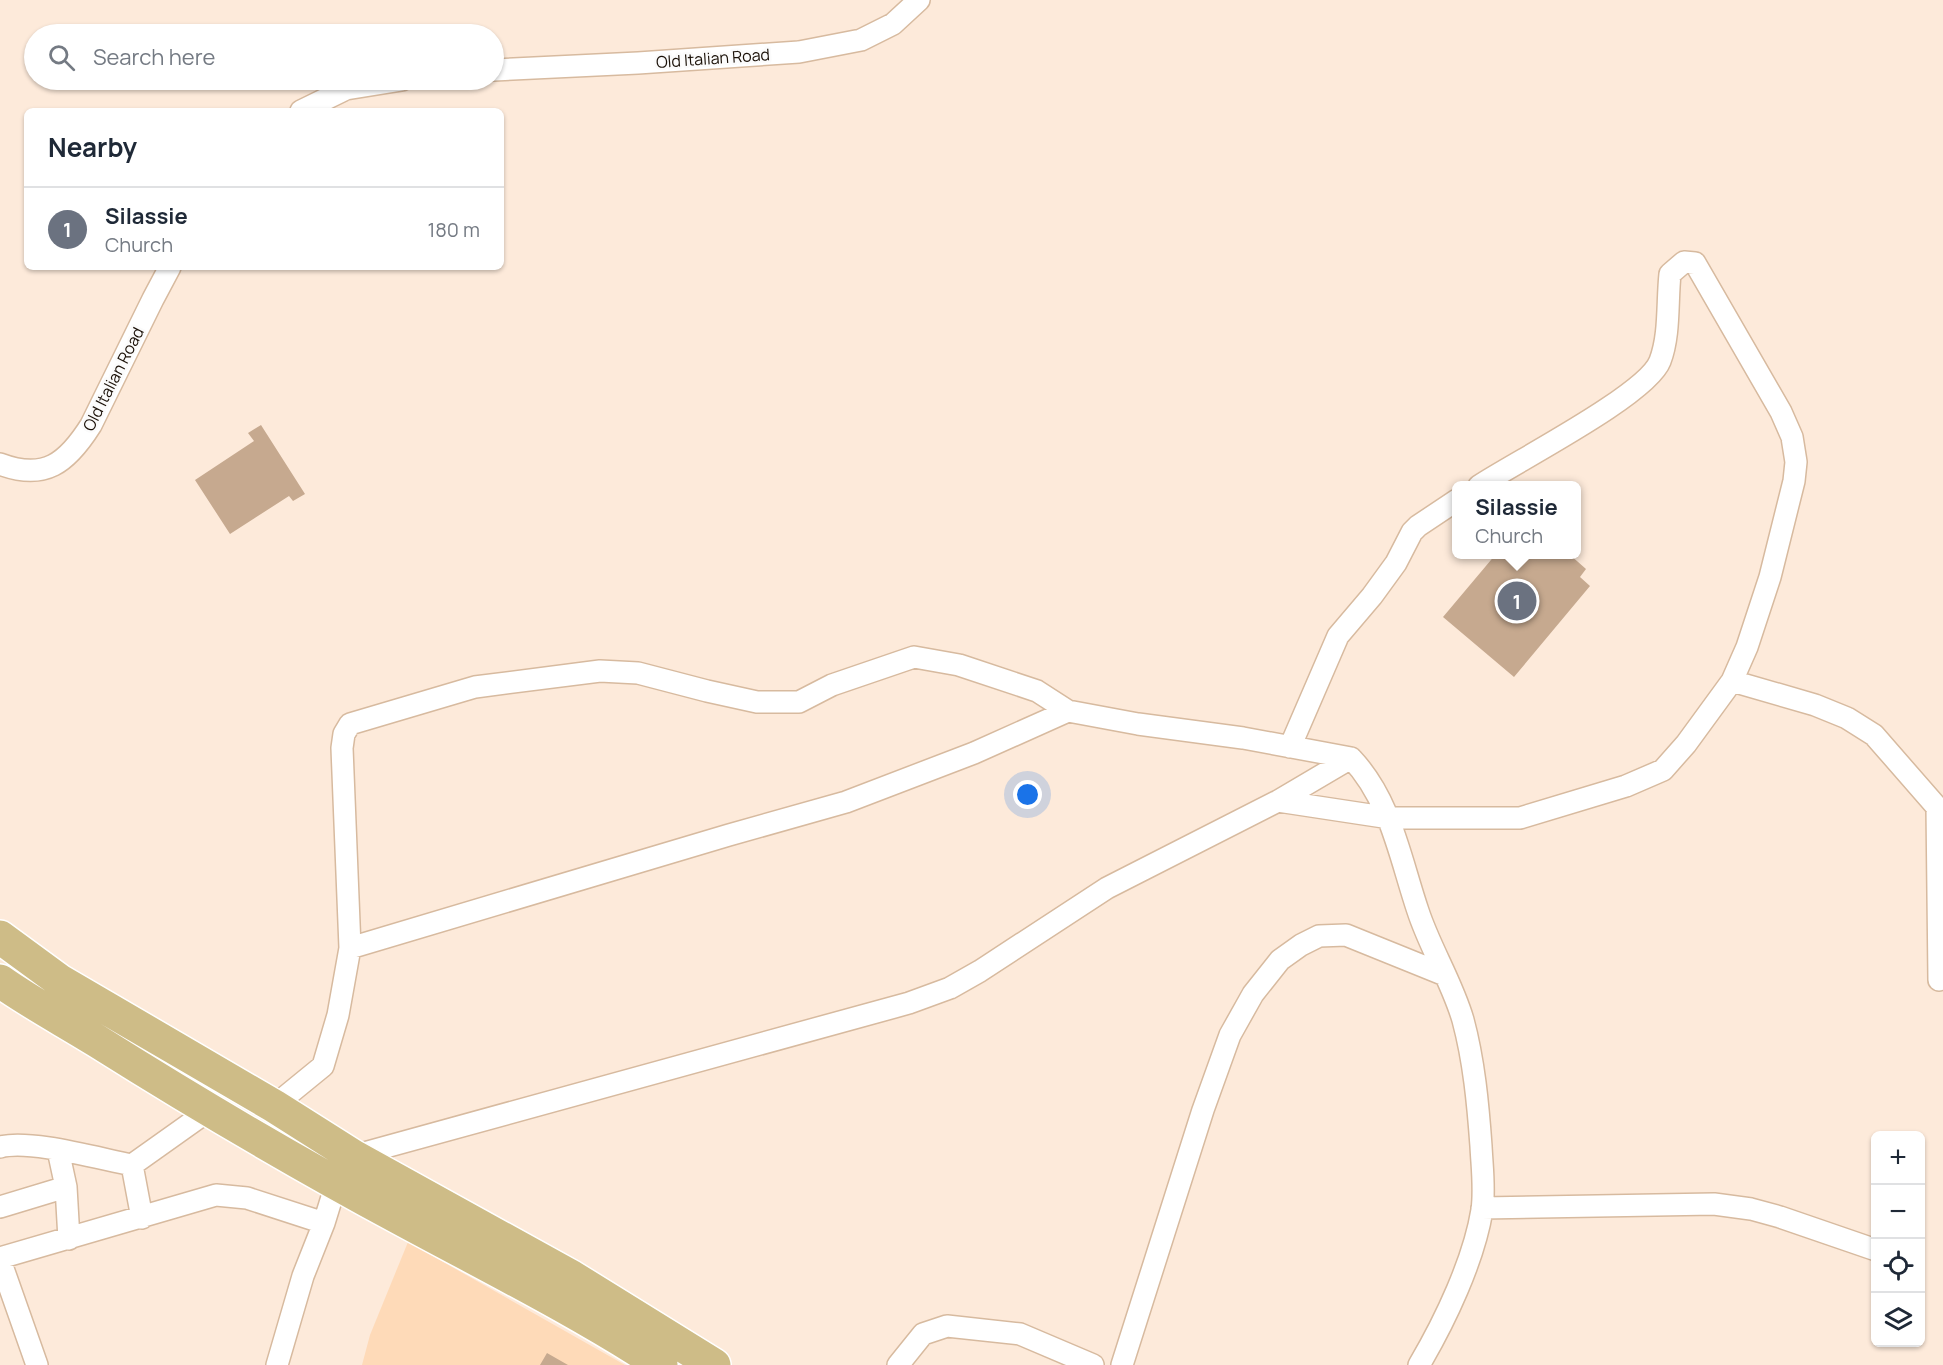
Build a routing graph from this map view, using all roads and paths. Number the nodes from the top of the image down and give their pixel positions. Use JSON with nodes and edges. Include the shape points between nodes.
{"nodes":[{"id":1,"x":919,"y":0,"type":"edge"},
{"id":2,"x":504,"y":70,"type":"edge"},
{"id":3,"x":344,"y":90,"type":"edge"},
{"id":4,"x":307,"y":108,"type":"edge"},
{"id":5,"x":168,"y":270,"type":"edge"},
{"id":6,"x":0,"y":464,"type":"edge"},
{"id":7,"x":1487,"y":481,"type":"edge"},
{"id":8,"x":1452,"y":503,"type":"edge"},
{"id":9,"x":1732,"y":681,"type":"junction"},
{"id":10,"x":1068,"y":711,"type":"junction"},
{"id":11,"x":1290,"y":747,"type":"junction"},
{"id":12,"x":1351,"y":758,"type":"junction"},
{"id":13,"x":1278,"y":801,"type":"junction"},
{"id":14,"x":1940,"y":810,"type":"edge"},
{"id":15,"x":1390,"y":818,"type":"junction"},
{"id":16,"x":0,"y":937,"type":"edge"},
{"id":17,"x":350,"y":948,"type":"junction"},
{"id":18,"x":1445,"y":975,"type":"junction"},
{"id":19,"x":1939,"y":980,"type":"dead end"},
{"id":20,"x":0,"y":981,"type":"edge"},
{"id":21,"x":274,"y":1107,"type":"junction"},
{"id":22,"x":208,"y":1111,"type":"junction"},
{"id":23,"x":0,"y":1147,"type":"edge"},
{"id":24,"x":58,"y":1150,"type":"junction"},
{"id":25,"x":353,"y":1156,"type":"junction"},
{"id":26,"x":132,"y":1165,"type":"junction"},
{"id":27,"x":336,"y":1184,"type":"junction"},
{"id":28,"x":66,"y":1187,"type":"junction"},
{"id":29,"x":0,"y":1206,"type":"edge"},
{"id":30,"x":1482,"y":1208,"type":"junction"},
{"id":31,"x":142,"y":1218,"type":"junction"},
{"id":32,"x":324,"y":1224,"type":"junction"},
{"id":33,"x":69,"y":1239,"type":"junction"},
{"id":34,"x":1871,"y":1249,"type":"edge"},
{"id":35,"x":0,"y":1259,"type":"edge"},
{"id":36,"x":565,"y":1291,"type":"junction"},
{"id":37,"x":631,"y":1329,"type":"junction"},
{"id":38,"x":38,"y":1365,"type":"edge"},
{"id":39,"x":277,"y":1365,"type":"edge"},
{"id":40,"x":661,"y":1365,"type":"edge"},
{"id":41,"x":714,"y":1365,"type":"edge"},
{"id":42,"x":898,"y":1365,"type":"edge"},
{"id":43,"x":1093,"y":1365,"type":"edge"},
{"id":44,"x":1122,"y":1365,"type":"edge"},
{"id":45,"x":1419,"y":1365,"type":"edge"}],
"edges":[{"from":1,"to":2,"type":"street","name":"Old Italian Road","via":[[893,24],[861,40],[799,52]]},
{"from":3,"to":4,"type":"street"},
{"from":5,"to":6,"type":"street","name":"Old Italian Road","via":[[81,441],[57,464],[42,470],[29,472]]},
{"from":7,"to":9,"type":"street","via":[[1608,408],[1654,372],[1665,343],[1670,274],[1684,262],[1695,263],[1781,412],[1792,437],[1796,462],[1770,577]]},
{"from":8,"to":11,"type":"street","via":[[1418,525],[1372,597],[1338,636]]},
{"from":9,"to":14,"type":"street","via":[[1847,718],[1874,735]]},
{"from":9,"to":15,"type":"street","via":[[1663,770],[1626,786],[1520,818]]},
{"from":10,"to":11,"type":"street"},
{"from":10,"to":17,"type":"street","via":[[974,753],[846,802]]},
{"from":10,"to":17,"type":"street","via":[[1028,687],[959,665],[914,657],[832,685],[799,702],[757,702],[638,673],[600,671],[475,687],[350,724],[342,748]]},
{"from":11,"to":12,"type":"street"},
{"from":12,"to":13,"type":"street"},
{"from":12,"to":15,"type":"street","via":[[1364,771]]},
{"from":13,"to":15,"type":"street"},
{"from":13,"to":25,"type":"street","via":[[1107,888],[950,988],[909,1003]]},
{"from":14,"to":19,"type":"street"},
{"from":15,"to":18,"type":"street","via":[[1418,913]]},
{"from":16,"to":21,"type":"main road","via":[[60,981]]},
{"from":17,"to":21,"type":"street","via":[[338,1015],[323,1066]]},
{"from":18,"to":30,"type":"street","via":[[1463,1020],[1478,1100]]},
{"from":18,"to":44,"type":"street","via":[[1346,935],[1319,936],[1280,960],[1239,1015],[1180,1179]]},
{"from":20,"to":22,"type":"main road"},
{"from":21,"to":25,"type":"main road"},
{"from":22,"to":26,"type":"street"},
{"from":22,"to":27,"type":"main road"},
{"from":23,"to":24,"type":"street"},
{"from":24,"to":26,"type":"street"},
{"from":24,"to":28,"type":"street"},
{"from":25,"to":36,"type":"main road"},
{"from":26,"to":31,"type":"street"},
{"from":27,"to":32,"type":"street"},
{"from":27,"to":36,"type":"main road"},
{"from":28,"to":29,"type":"street"},
{"from":28,"to":33,"type":"street"},
{"from":30,"to":34,"type":"street","via":[[1714,1203],[1780,1217]]},
{"from":30,"to":45,"type":"street","via":[[1452,1302]]},
{"from":31,"to":32,"type":"street","via":[[216,1196],[247,1198]]},
{"from":31,"to":33,"type":"street"},
{"from":32,"to":39,"type":"street","via":[[303,1276]]},
{"from":33,"to":35,"type":"street"},
{"from":35,"to":38,"type":"street"},
{"from":36,"to":37,"type":"main road"},
{"from":37,"to":40,"type":"main road"},
{"from":37,"to":41,"type":"main road"},
{"from":42,"to":43,"type":"street","via":[[923,1335],[947,1326],[1020,1334]]}]}
